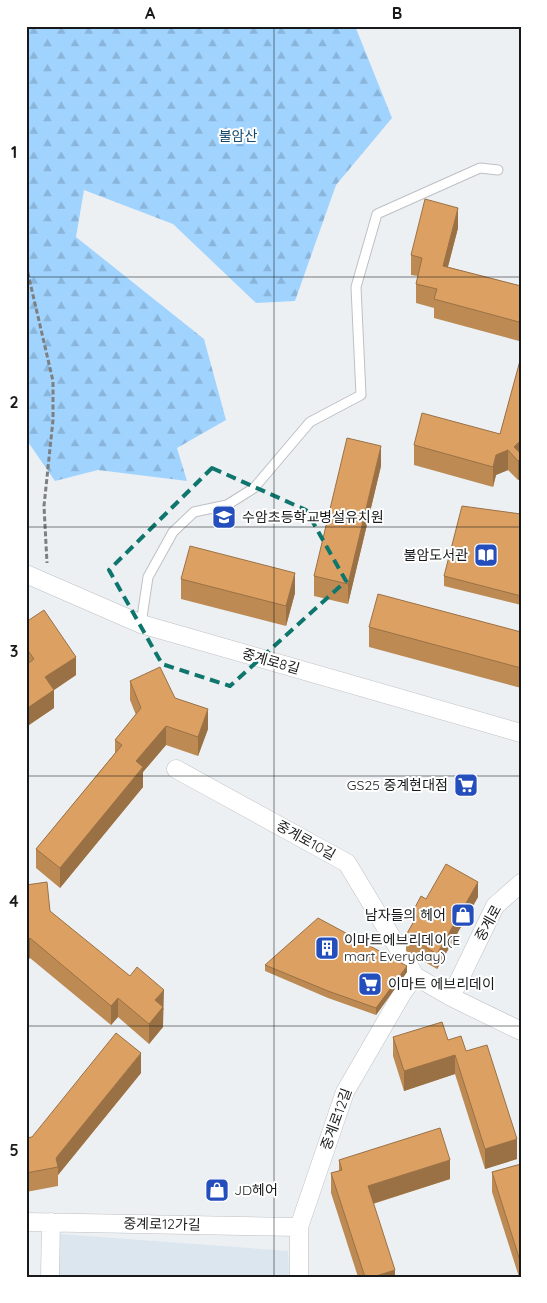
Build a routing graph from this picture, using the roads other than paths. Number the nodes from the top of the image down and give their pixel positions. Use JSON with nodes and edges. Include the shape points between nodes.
{"nodes":[{"id":1,"x":498,"y":170,"type":"dead end"},
{"id":2,"x":26,"y":574,"type":"edge"},
{"id":3,"x":141,"y":624,"type":"junction"},
{"id":4,"x":521,"y":733,"type":"edge"},
{"id":5,"x":176,"y":769,"type":"dead end"},
{"id":6,"x":521,"y":883,"type":"edge"},
{"id":7,"x":415,"y":976,"type":"junction"},
{"id":8,"x":451,"y":997,"type":"junction"},
{"id":9,"x":521,"y":1031,"type":"edge"},
{"id":10,"x":26,"y":1222,"type":"edge"},
{"id":11,"x":51,"y":1222,"type":"junction"},
{"id":12,"x":299,"y":1227,"type":"junction"},
{"id":13,"x":50,"y":1277,"type":"edge"},
{"id":14,"x":299,"y":1277,"type":"edge"}],
"edges":[{"from":1,"to":3,"type":"lane","via":[[480,168],[377,214],[356,287],[361,394],[310,422],[254,488],[227,504],[194,512],[173,532],[148,577]]},
{"from":2,"to":3,"type":"street","name":"중계로8길"},
{"from":3,"to":4,"type":"street","name":"중계로8길"},
{"from":5,"to":7,"type":"street","name":"중계로10길","via":[[347,863]]},
{"from":6,"to":8,"type":"street","name":"중계로","via":[[495,906]]},
{"from":7,"to":8,"type":"street","name":"중계로10길"},
{"from":7,"to":12,"type":"street","name":"중계로12길","via":[[345,1092]]},
{"from":8,"to":9,"type":"street","name":"중계로10길"},
{"from":10,"to":11,"type":"street","name":"중계로12가길"},
{"from":11,"to":12,"type":"street","name":"중계로12가길"},
{"from":11,"to":13,"type":"street"},
{"from":12,"to":14,"type":"street","name":"중계로12길"}]}
